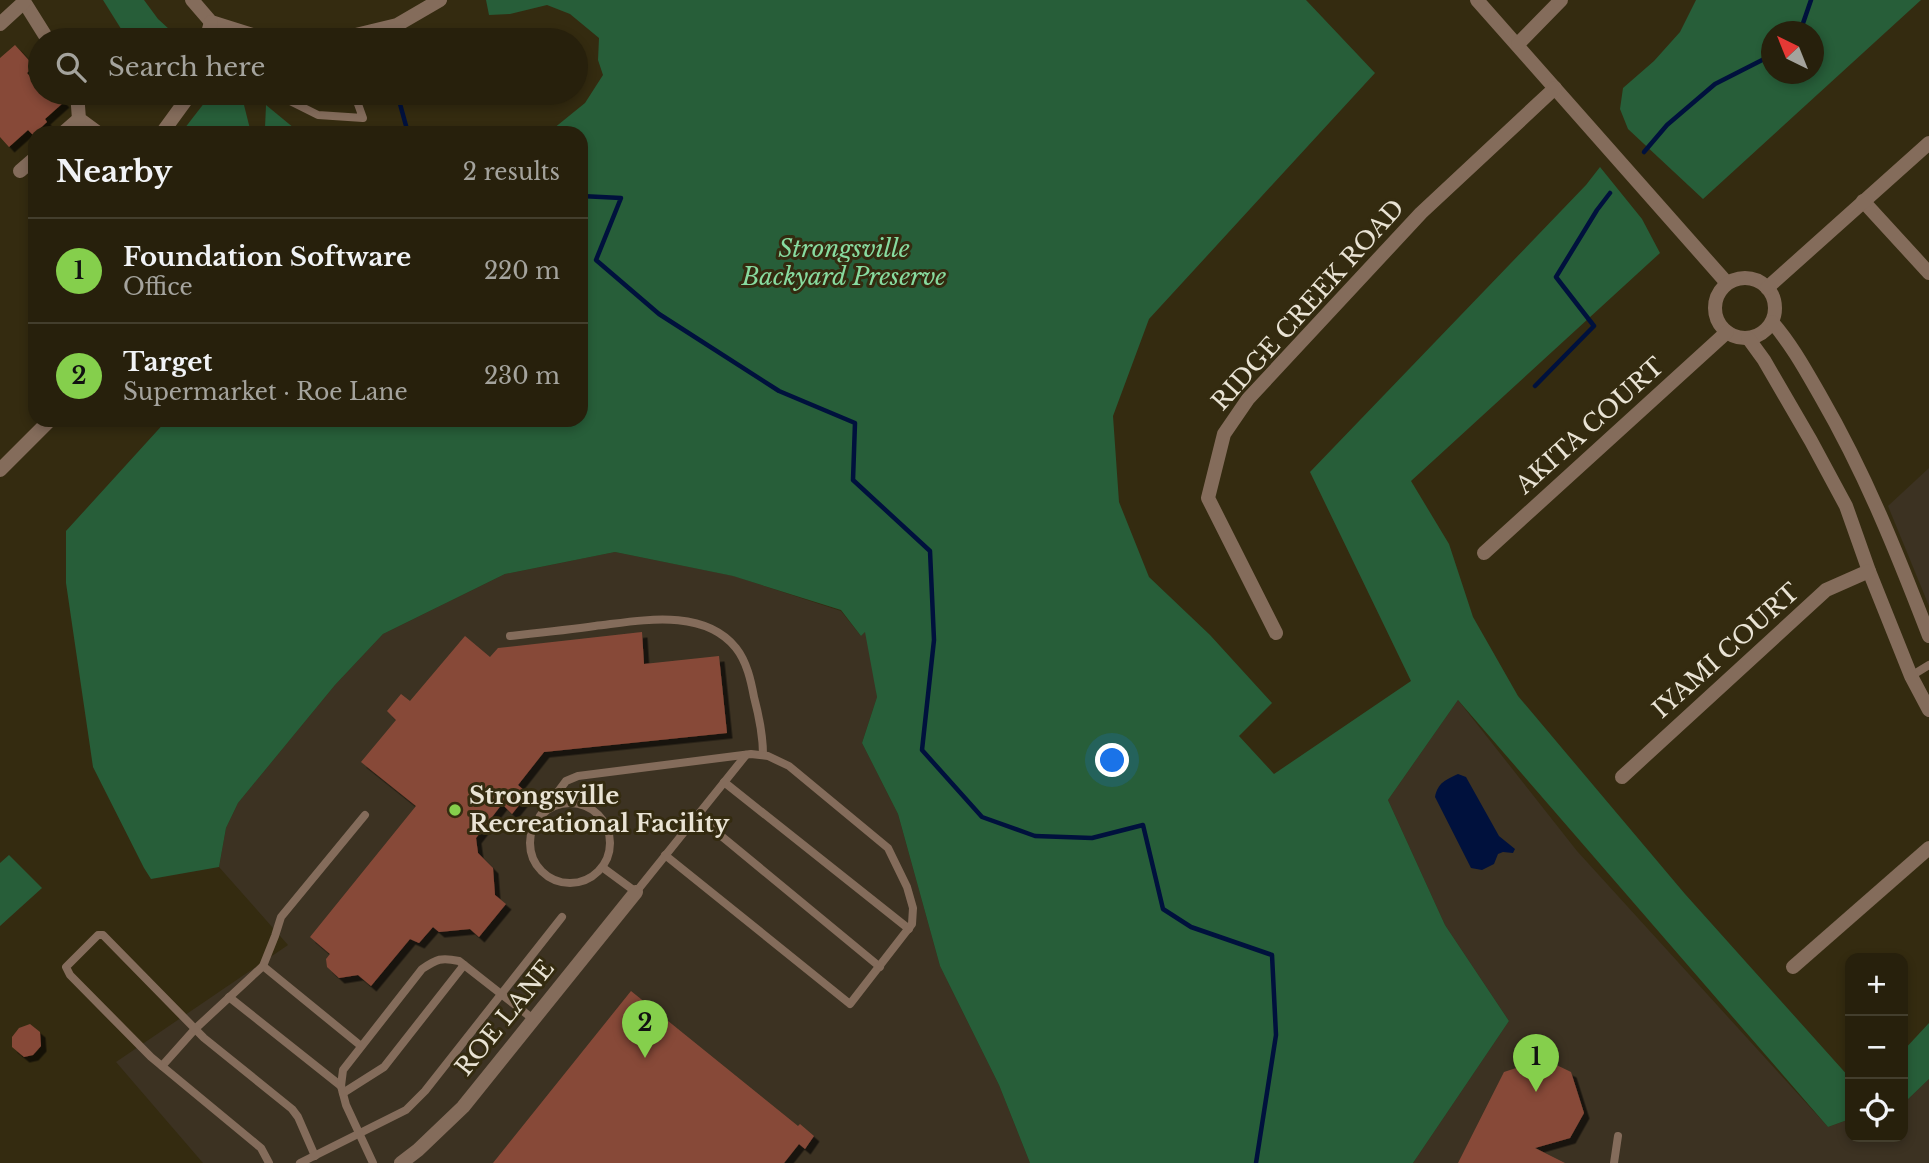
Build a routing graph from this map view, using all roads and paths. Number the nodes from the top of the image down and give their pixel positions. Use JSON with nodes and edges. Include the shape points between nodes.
{"nodes":[{"id":1,"x":192,"y":0,"type":"edge"},
{"id":2,"x":440,"y":0,"type":"edge"},
{"id":3,"x":1477,"y":0,"type":"edge"},
{"id":4,"x":1562,"y":0,"type":"edge"},
{"id":5,"x":23,"y":1,"type":"edge"},
{"id":6,"x":211,"y":22,"type":"junction"},
{"id":7,"x":0,"y":24,"type":"edge"},
{"id":8,"x":40,"y":28,"type":"edge"},
{"id":9,"x":209,"y":28,"type":"edge"},
{"id":10,"x":230,"y":28,"type":"edge"},
{"id":11,"x":386,"y":28,"type":"edge"},
{"id":12,"x":1518,"y":44,"type":"junction"},
{"id":13,"x":1555,"y":88,"type":"junction"},
{"id":14,"x":78,"y":105,"type":"edge"},
{"id":15,"x":182,"y":105,"type":"edge"},
{"id":16,"x":299,"y":105,"type":"edge"},
{"id":17,"x":358,"y":105,"type":"edge"},
{"id":18,"x":79,"y":119,"type":"junction"},
{"id":19,"x":71,"y":126,"type":"edge"},
{"id":20,"x":88,"y":126,"type":"edge"},
{"id":21,"x":167,"y":126,"type":"edge"},
{"id":22,"x":1929,"y":143,"type":"edge"},
{"id":23,"x":28,"y":164,"type":"edge"},
{"id":24,"x":20,"y":171,"type":"dead end"},
{"id":25,"x":1863,"y":201,"type":"junction"},
{"id":26,"x":1929,"y":273,"type":"edge"},
{"id":27,"x":1727,"y":283,"type":"junction"},
{"id":28,"x":1767,"y":288,"type":"junction"},
{"id":29,"x":1772,"y":321,"type":"junction"},
{"id":30,"x":1727,"y":332,"type":"junction"},
{"id":31,"x":1748,"y":338,"type":"junction"},
{"id":32,"x":43,"y":427,"type":"edge"},
{"id":33,"x":0,"y":470,"type":"edge"},
{"id":34,"x":1484,"y":553,"type":"dead end"},
{"id":35,"x":1868,"y":571,"type":"junction"},
{"id":36,"x":1276,"y":632,"type":"dead end"},
{"id":37,"x":510,"y":636,"type":"dead end"},
{"id":38,"x":1929,"y":636,"type":"edge"},
{"id":39,"x":1929,"y":665,"type":"edge"},
{"id":40,"x":1911,"y":676,"type":"junction"},
{"id":41,"x":1929,"y":710,"type":"edge"},
{"id":42,"x":746,"y":755,"type":"junction"},
{"id":43,"x":763,"y":755,"type":"junction"},
{"id":44,"x":1622,"y":777,"type":"dead end"},
{"id":45,"x":724,"y":782,"type":"junction"},
{"id":46,"x":365,"y":815,"type":"dead end"},
{"id":47,"x":540,"y":816,"type":"junction"},
{"id":48,"x":696,"y":816,"type":"junction"},
{"id":49,"x":1929,"y":848,"type":"edge"},
{"id":50,"x":665,"y":855,"type":"junction"},
{"id":51,"x":602,"y":867,"type":"junction"},
{"id":52,"x":636,"y":892,"type":"junction"},
{"id":53,"x":562,"y":917,"type":"dead end"},
{"id":54,"x":909,"y":929,"type":"junction"},
{"id":55,"x":464,"y":965,"type":"junction"},
{"id":56,"x":263,"y":966,"type":"junction"},
{"id":57,"x":880,"y":967,"type":"junction"},
{"id":58,"x":1793,"y":967,"type":"dead end"},
{"id":59,"x":500,"y":993,"type":"junction"},
{"id":60,"x":229,"y":997,"type":"junction"},
{"id":61,"x":533,"y":1020,"type":"junction"},
{"id":62,"x":195,"y":1029,"type":"junction"},
{"id":63,"x":362,"y":1046,"type":"junction"},
{"id":64,"x":162,"y":1066,"type":"junction"},
{"id":65,"x":342,"y":1089,"type":"junction"},
{"id":66,"x":359,"y":1135,"type":"junction"},
{"id":67,"x":1618,"y":1136,"type":"dead end"},
{"id":68,"x":316,"y":1156,"type":"junction"},
{"id":69,"x":269,"y":1163,"type":"edge"},
{"id":70,"x":300,"y":1163,"type":"edge"},
{"id":71,"x":373,"y":1163,"type":"edge"},
{"id":72,"x":401,"y":1163,"type":"edge"},
{"id":73,"x":1614,"y":1163,"type":"edge"}],
"edges":[{"from":1,"to":6,"type":"street"},
{"from":2,"to":11,"type":"street"},
{"from":3,"to":12,"type":"street"},
{"from":4,"to":12,"type":"street"},
{"from":5,"to":7,"type":"street"},
{"from":5,"to":8,"type":"street"},
{"from":6,"to":9,"type":"street"},
{"from":6,"to":10,"type":"street"},
{"from":12,"to":13,"type":"street"},
{"from":13,"to":27,"type":"street"},
{"from":13,"to":36,"type":"street","name":"RIDGE CREEK ROAD","via":[[1421,214],[1248,399],[1224,434],[1208,498]]},
{"from":14,"to":18,"type":"street"},
{"from":15,"to":21,"type":"street"},
{"from":16,"to":17,"type":"lane","via":[[318,115],[363,118]]},
{"from":18,"to":19,"type":"street"},
{"from":18,"to":20,"type":"street"},
{"from":22,"to":25,"type":"street"},
{"from":23,"to":24,"type":"street"},
{"from":25,"to":26,"type":"street"},
{"from":25,"to":28,"type":"street"},
{"from":27,"to":28,"type":"street","via":[[1746,278]]},
{"from":27,"to":30,"type":"street","via":[[1715,309]]},
{"from":28,"to":29,"type":"street","via":[[1775,302]]},
{"from":29,"to":31,"type":"street","via":[[1766,330]]},
{"from":29,"to":38,"type":"street","via":[[1789,341],[1866,482]]},
{"from":30,"to":31,"type":"street"},
{"from":30,"to":34,"type":"street","name":"AKITA COURT"},
{"from":31,"to":35,"type":"street","via":[[1846,506]]},
{"from":32,"to":33,"type":"street"},
{"from":35,"to":40,"type":"street"},
{"from":35,"to":44,"type":"street","name":"IYAMI COURT","via":[[1826,590]]},
{"from":37,"to":43,"type":"lane","via":[[649,620],[707,627],[736,647],[744,661]]},
{"from":39,"to":40,"type":"lane"},
{"from":40,"to":41,"type":"street"},
{"from":42,"to":43,"type":"lane"},
{"from":42,"to":45,"type":"lane"},
{"from":42,"to":47,"type":"lane","via":[[578,776],[566,781]]},
{"from":43,"to":54,"type":"lane","via":[[789,766],[888,848],[913,908]]},
{"from":45,"to":48,"type":"lane"},
{"from":45,"to":54,"type":"lane"},
{"from":46,"to":56,"type":"lane","via":[[281,917]]},
{"from":47,"to":51,"type":"lane","via":[[555,805],[574,803],[599,815],[610,841]]},
{"from":47,"to":51,"type":"lane","via":[[529,846],[544,874],[574,883],[585,881]]},
{"from":48,"to":50,"type":"lane"},
{"from":48,"to":57,"type":"lane"},
{"from":49,"to":58,"type":"street"},
{"from":50,"to":52,"type":"lane"},
{"from":50,"to":57,"type":"lane","via":[[850,1004]]},
{"from":51,"to":52,"type":"lane"},
{"from":52,"to":61,"type":"street","name":"ROE LANE"},
{"from":53,"to":59,"type":"lane"},
{"from":54,"to":57,"type":"lane"},
{"from":55,"to":59,"type":"lane"},
{"from":55,"to":63,"type":"lane","via":[[448,958],[422,970]]},
{"from":55,"to":65,"type":"lane","via":[[384,1067]]},
{"from":56,"to":60,"type":"lane"},
{"from":56,"to":63,"type":"lane"},
{"from":59,"to":61,"type":"lane"},
{"from":59,"to":66,"type":"lane","via":[[425,1091],[406,1110]]},
{"from":60,"to":62,"type":"lane"},
{"from":60,"to":65,"type":"lane"},
{"from":61,"to":72,"type":"street","name":"ROE LANE","via":[[463,1107]]},
{"from":62,"to":64,"type":"lane"},
{"from":62,"to":64,"type":"lane","via":[[103,935],[66,967]]},
{"from":62,"to":68,"type":"lane","via":[[292,1110]]},
{"from":63,"to":65,"type":"lane","via":[[343,1070]]},
{"from":64,"to":69,"type":"lane","via":[[261,1148]]},
{"from":65,"to":66,"type":"lane"},
{"from":66,"to":68,"type":"lane"},
{"from":66,"to":71,"type":"lane"},
{"from":67,"to":73,"type":"lane"},
{"from":68,"to":70,"type":"lane"}]}
